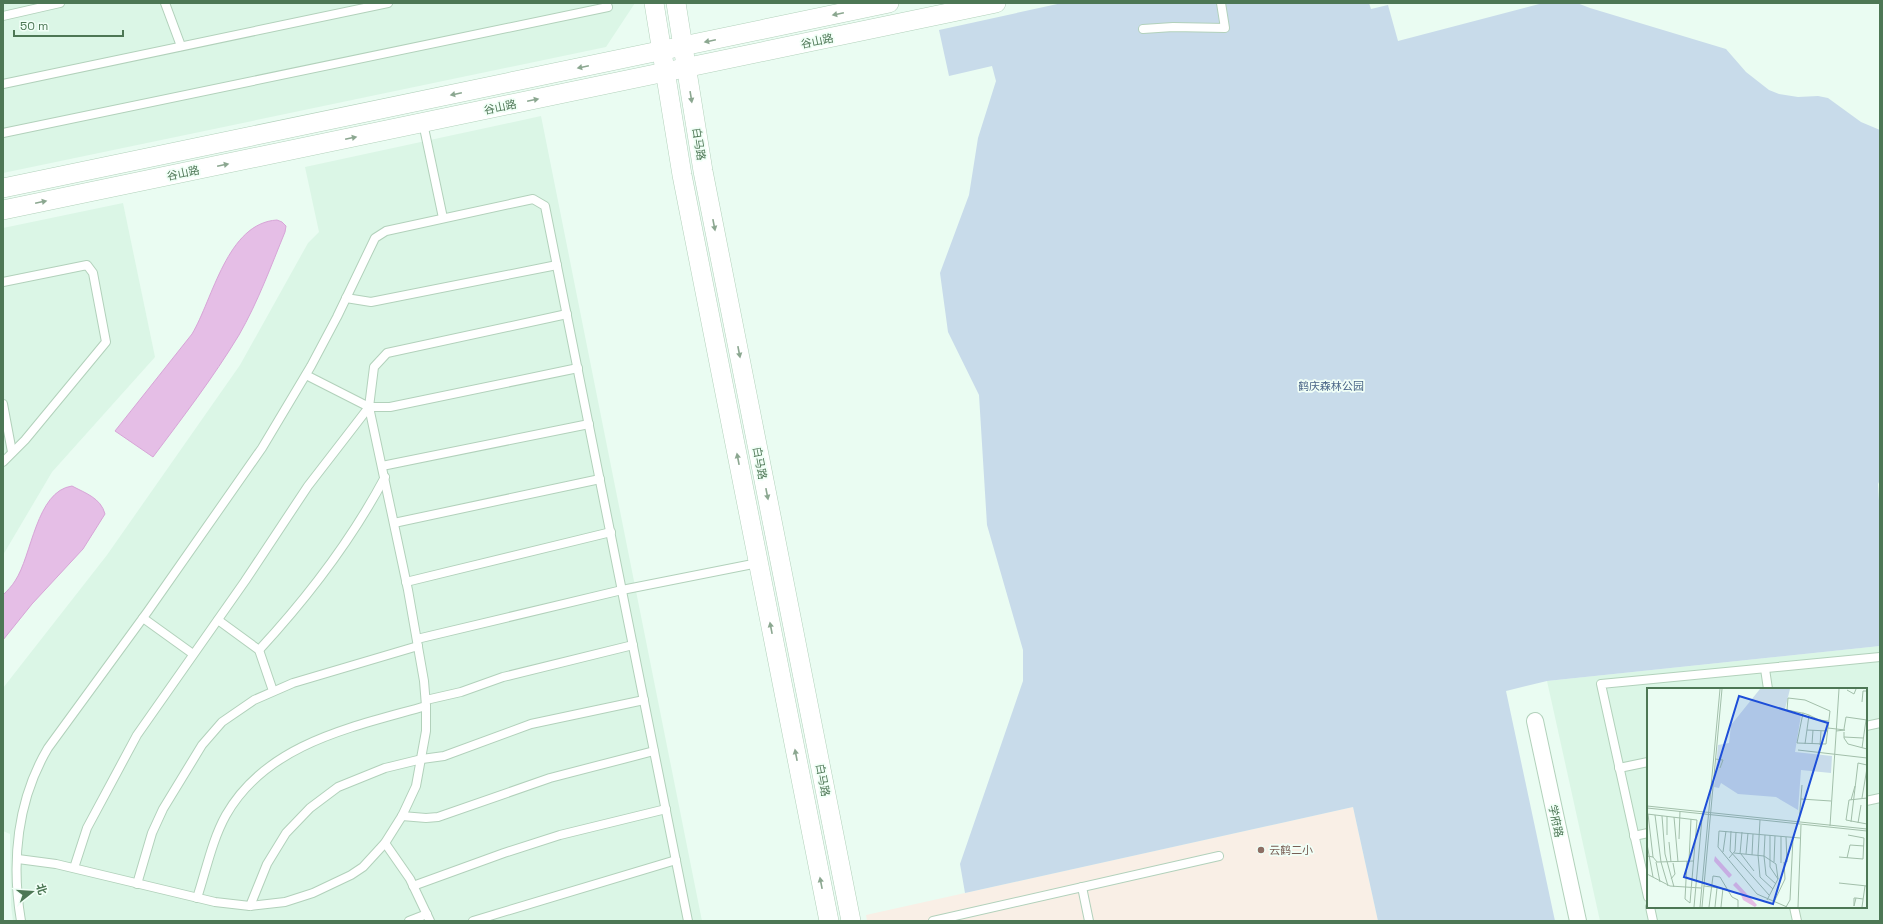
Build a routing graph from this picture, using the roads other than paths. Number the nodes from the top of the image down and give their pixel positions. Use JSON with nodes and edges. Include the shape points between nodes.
{"nodes":[{"id":1,"x":60,"y":3,"type":"edge"},
{"id":2,"x":165,"y":3,"type":"edge"},
{"id":3,"x":388,"y":3,"type":"edge"},
{"id":4,"x":654,"y":3,"type":"edge"},
{"id":5,"x":676,"y":3,"type":"edge"},
{"id":6,"x":890,"y":3,"type":"edge"},
{"id":7,"x":996,"y":3,"type":"edge"},
{"id":8,"x":1220,"y":3,"type":"edge"},
{"id":9,"x":608,"y":6,"type":"dead end"},
{"id":10,"x":3,"y":16,"type":"edge"},
{"id":11,"x":1143,"y":29,"type":"dead end"},
{"id":12,"x":181,"y":46,"type":"junction"},
{"id":13,"x":683,"y":46,"type":"junction"},
{"id":14,"x":662,"y":51,"type":"junction"},
{"id":15,"x":686,"y":68,"type":"junction"},
{"id":16,"x":665,"y":73,"type":"junction"},
{"id":17,"x":3,"y":84,"type":"edge"},
{"id":18,"x":423,"y":123,"type":"junction"},
{"id":19,"x":3,"y":133,"type":"edge"},
{"id":20,"x":3,"y":188,"type":"edge"},
{"id":21,"x":3,"y":210,"type":"edge"},
{"id":22,"x":443,"y":218,"type":"junction"},
{"id":23,"x":557,"y":265,"type":"junction"},
{"id":24,"x":3,"y":282,"type":"edge"},
{"id":25,"x":346,"y":298,"type":"junction"},
{"id":26,"x":567,"y":314,"type":"junction"},
{"id":27,"x":578,"y":368,"type":"junction"},
{"id":28,"x":306,"y":375,"type":"junction"},
{"id":29,"x":3,"y":404,"type":"edge"},
{"id":30,"x":369,"y":407,"type":"junction"},
{"id":31,"x":589,"y":424,"type":"junction"},
{"id":32,"x":12,"y":452,"type":"junction"},
{"id":33,"x":3,"y":462,"type":"edge"},
{"id":34,"x":382,"y":466,"type":"junction"},
{"id":35,"x":385,"y":477,"type":"junction"},
{"id":36,"x":600,"y":479,"type":"junction"},
{"id":37,"x":394,"y":523,"type":"junction"},
{"id":38,"x":611,"y":532,"type":"junction"},
{"id":39,"x":758,"y":563,"type":"junction"},
{"id":40,"x":406,"y":582,"type":"junction"},
{"id":41,"x":622,"y":590,"type":"junction"},
{"id":42,"x":143,"y":618,"type":"junction"},
{"id":43,"x":218,"y":620,"type":"junction"},
{"id":44,"x":418,"y":642,"type":"junction"},
{"id":45,"x":633,"y":645,"type":"junction"},
{"id":46,"x":259,"y":650,"type":"junction"},
{"id":47,"x":194,"y":654,"type":"junction"},
{"id":48,"x":1880,"y":657,"type":"edge"},
{"id":49,"x":1765,"y":668,"type":"junction"},
{"id":50,"x":1768,"y":688,"type":"edge"},
{"id":51,"x":273,"y":691,"type":"junction"},
{"id":52,"x":644,"y":700,"type":"junction"},
{"id":53,"x":426,"y":703,"type":"junction"},
{"id":54,"x":1535,"y":721,"type":"dead end"},
{"id":55,"x":1880,"y":723,"type":"edge"},
{"id":56,"x":1867,"y":726,"type":"edge"},
{"id":57,"x":654,"y":751,"type":"junction"},
{"id":58,"x":422,"y":759,"type":"junction"},
{"id":59,"x":1647,"y":762,"type":"edge"},
{"id":60,"x":1619,"y":768,"type":"junction"},
{"id":61,"x":1880,"y":798,"type":"edge"},
{"id":62,"x":1867,"y":801,"type":"edge"},
{"id":63,"x":666,"y":809,"type":"junction"},
{"id":64,"x":402,"y":816,"type":"junction"},
{"id":65,"x":1647,"y":833,"type":"edge"},
{"id":66,"x":1634,"y":836,"type":"junction"},
{"id":67,"x":385,"y":843,"type":"junction"},
{"id":68,"x":1219,"y":856,"type":"dead end"},
{"id":69,"x":18,"y":859,"type":"junction"},
{"id":70,"x":676,"y":860,"type":"junction"},
{"id":71,"x":74,"y":868,"type":"junction"},
{"id":72,"x":137,"y":884,"type":"junction"},
{"id":73,"x":413,"y":886,"type":"junction"},
{"id":74,"x":1082,"y":887,"type":"junction"},
{"id":75,"x":1647,"y":893,"type":"edge"},
{"id":76,"x":197,"y":898,"type":"junction"},
{"id":77,"x":250,"y":906,"type":"junction"},
{"id":78,"x":1650,"y":908,"type":"edge"},
{"id":79,"x":1794,"y":908,"type":"edge"},
{"id":80,"x":428,"y":918,"type":"edge"},
{"id":81,"x":21,"y":921,"type":"edge"},
{"id":82,"x":409,"y":921,"type":"edge"},
{"id":83,"x":473,"y":921,"type":"edge"},
{"id":84,"x":688,"y":921,"type":"edge"},
{"id":85,"x":829,"y":921,"type":"edge"},
{"id":86,"x":851,"y":921,"type":"edge"},
{"id":87,"x":933,"y":921,"type":"edge"},
{"id":88,"x":1090,"y":921,"type":"edge"},
{"id":89,"x":1578,"y":921,"type":"edge"},
{"id":90,"x":1653,"y":921,"type":"edge"},
{"id":91,"x":1797,"y":921,"type":"edge"}],
"edges":[{"from":1,"to":10,"type":"lane"},
{"from":2,"to":12,"type":"lane"},
{"from":3,"to":12,"type":"lane"},
{"from":4,"to":14,"type":"street","name":"白马路"},
{"from":5,"to":13,"type":"street","name":"白马路"},
{"from":6,"to":13,"type":"street","name":"谷山路","one_way":true},
{"from":7,"to":15,"type":"street","name":"谷山路"},
{"from":8,"to":11,"type":"lane","via":[[1225,28]]},
{"from":9,"to":19,"type":"lane"},
{"from":12,"to":17,"type":"lane"},
{"from":13,"to":14,"type":"street","name":"谷山路"},
{"from":13,"to":15,"type":"street","name":"白马路"},
{"from":14,"to":16,"type":"street","name":"白马路"},
{"from":14,"to":20,"type":"street","name":"谷山路","one_way":true},
{"from":15,"to":16,"type":"street","name":"谷山路"},
{"from":15,"to":86,"type":"street","name":"白马路","one_way":true,"via":[[703,171]]},
{"from":18,"to":16,"type":"street","name":"谷山路","one_way":true},
{"from":39,"to":16,"type":"street","name":"白马路","one_way":true,"via":[[682,175]]},
{"from":21,"to":18,"type":"street","name":"谷山路","one_way":true},
{"from":18,"to":22,"type":"lane"},
{"from":22,"to":23,"type":"lane","via":[[533,199],[545,206]]},
{"from":22,"to":25,"type":"lane","via":[[377,235]]},
{"from":23,"to":25,"type":"lane","via":[[371,302]]},
{"from":23,"to":26,"type":"lane"},
{"from":24,"to":32,"type":"lane","via":[[87,265],[93,273],[106,342],[25,440]]},
{"from":25,"to":28,"type":"lane"},
{"from":26,"to":27,"type":"lane"},
{"from":26,"to":30,"type":"lane","via":[[387,354],[374,367]]},
{"from":27,"to":30,"type":"lane","via":[[390,407]]},
{"from":27,"to":31,"type":"lane"},
{"from":28,"to":30,"type":"lane"},
{"from":28,"to":42,"type":"lane","via":[[262,448]]},
{"from":29,"to":32,"type":"lane"},
{"from":30,"to":34,"type":"lane"},
{"from":30,"to":43,"type":"lane","via":[[308,486]]},
{"from":31,"to":34,"type":"lane"},
{"from":31,"to":36,"type":"lane"},
{"from":32,"to":33,"type":"lane"},
{"from":34,"to":35,"type":"lane"},
{"from":35,"to":37,"type":"lane"},
{"from":35,"to":46,"type":"lane","via":[[337,557]]},
{"from":36,"to":37,"type":"lane"},
{"from":36,"to":38,"type":"lane"},
{"from":37,"to":40,"type":"lane"},
{"from":38,"to":40,"type":"lane"},
{"from":38,"to":41,"type":"lane"},
{"from":39,"to":41,"type":"lane"},
{"from":85,"to":39,"type":"street","name":"白马路","one_way":true},
{"from":40,"to":44,"type":"lane"},
{"from":41,"to":44,"type":"lane"},
{"from":41,"to":45,"type":"lane"},
{"from":42,"to":47,"type":"lane"},
{"from":42,"to":69,"type":"lane","via":[[40,762],[23,807],[18,838]]},
{"from":43,"to":46,"type":"lane"},
{"from":43,"to":47,"type":"lane"},
{"from":44,"to":51,"type":"lane"},
{"from":44,"to":53,"type":"lane"},
{"from":45,"to":52,"type":"lane"},
{"from":45,"to":53,"type":"lane","via":[[503,677]]},
{"from":46,"to":51,"type":"lane"},
{"from":47,"to":71,"type":"lane","via":[[137,736],[86,828]]},
{"from":48,"to":49,"type":"lane"},
{"from":49,"to":50,"type":"lane"},
{"from":49,"to":60,"type":"lane","via":[[1601,684]]},
{"from":51,"to":72,"type":"lane","via":[[254,700],[222,722],[202,744],[163,809],[152,833]]},
{"from":52,"to":57,"type":"lane"},
{"from":52,"to":58,"type":"lane","via":[[531,724],[444,756]]},
{"from":53,"to":58,"type":"lane"},
{"from":53,"to":76,"type":"lane","via":[[321,737],[287,754],[256,778],[234,803],[220,827]]},
{"from":54,"to":89,"type":"street","name":"学府路"},
{"from":55,"to":56,"type":"lane"},
{"from":57,"to":63,"type":"lane"},
{"from":57,"to":64,"type":"lane","via":[[550,778],[438,817]]},
{"from":58,"to":64,"type":"lane","via":[[416,786]]},
{"from":58,"to":77,"type":"lane","via":[[385,768],[338,787],[310,808],[286,833],[276,848]]},
{"from":59,"to":60,"type":"lane"},
{"from":60,"to":66,"type":"lane"},
{"from":61,"to":62,"type":"lane"},
{"from":63,"to":70,"type":"lane"},
{"from":63,"to":73,"type":"lane","via":[[560,835]]},
{"from":64,"to":67,"type":"lane"},
{"from":65,"to":66,"type":"lane"},
{"from":66,"to":75,"type":"lane"},
{"from":67,"to":73,"type":"lane"},
{"from":67,"to":77,"type":"lane","via":[[363,867],[345,878],[299,898]]},
{"from":68,"to":74,"type":"lane"},
{"from":69,"to":71,"type":"lane"},
{"from":69,"to":81,"type":"lane"},
{"from":70,"to":83,"type":"lane"},
{"from":70,"to":84,"type":"lane"},
{"from":71,"to":72,"type":"lane"},
{"from":72,"to":76,"type":"lane"},
{"from":73,"to":80,"type":"lane"},
{"from":74,"to":87,"type":"lane"},
{"from":74,"to":88,"type":"lane"},
{"from":76,"to":77,"type":"lane"},
{"from":78,"to":90,"type":"lane"},
{"from":79,"to":91,"type":"lane"},
{"from":80,"to":82,"type":"lane"}]}
